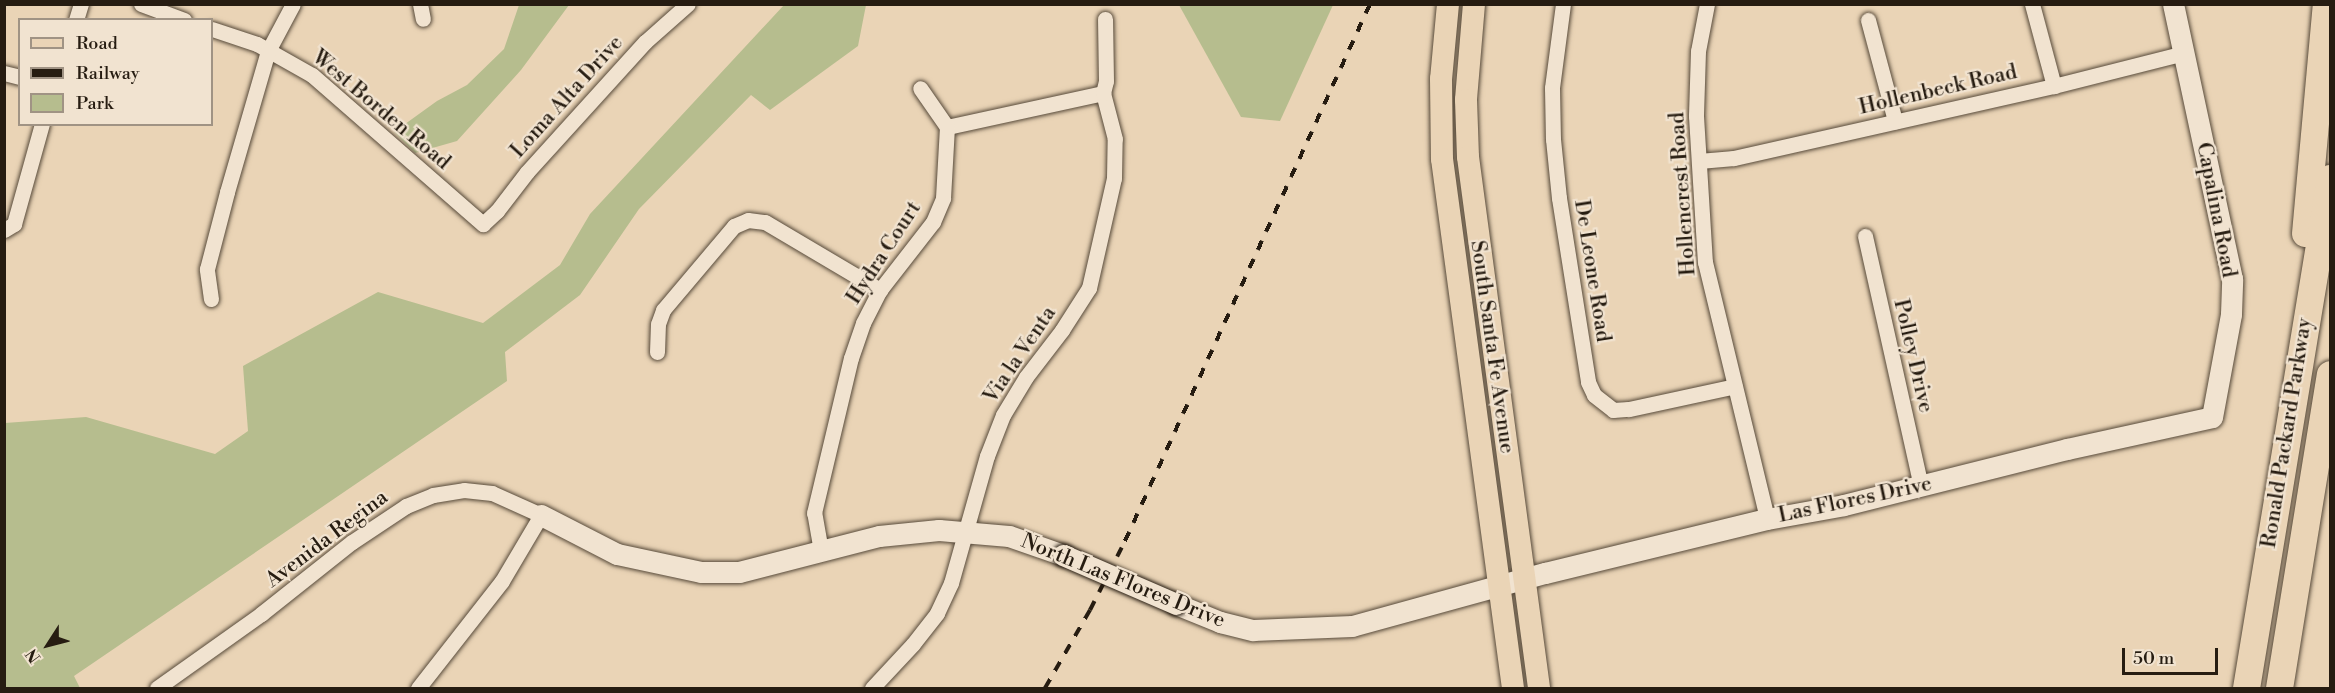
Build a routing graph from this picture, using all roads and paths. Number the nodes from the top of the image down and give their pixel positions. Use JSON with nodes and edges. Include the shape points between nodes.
{"nodes":[{"id":1,"x":141,"y":4,"type":"edge"},
{"id":2,"x":293,"y":4,"type":"edge"},
{"id":3,"x":688,"y":4,"type":"edge"},
{"id":4,"x":1448,"y":4,"type":"edge"},
{"id":5,"x":1474,"y":4,"type":"edge"},
{"id":6,"x":1563,"y":4,"type":"edge"},
{"id":7,"x":1707,"y":4,"type":"edge"},
{"id":8,"x":2032,"y":4,"type":"edge"},
{"id":9,"x":2173,"y":4,"type":"edge"},
{"id":10,"x":2326,"y":4,"type":"edge"},
{"id":11,"x":179,"y":18,"type":"edge"},
{"id":12,"x":1105,"y":19,"type":"dead end"},
{"id":13,"x":1868,"y":20,"type":"dead end"},
{"id":14,"x":213,"y":29,"type":"edge"},
{"id":15,"x":268,"y":51,"type":"junction"},
{"id":16,"x":2184,"y":53,"type":"junction"},
{"id":17,"x":2054,"y":86,"type":"junction"},
{"id":18,"x":920,"y":88,"type":"dead end"},
{"id":19,"x":1102,"y":93,"type":"junction"},
{"id":20,"x":1895,"y":121,"type":"junction"},
{"id":21,"x":41,"y":126,"type":"edge"},
{"id":22,"x":947,"y":126,"type":"junction"},
{"id":23,"x":1699,"y":160,"type":"junction"},
{"id":24,"x":2331,"y":178,"type":"edge"},
{"id":25,"x":483,"y":224,"type":"joint"},
{"id":26,"x":4,"y":230,"type":"edge"},
{"id":27,"x":1865,"y":236,"type":"dead end"},
{"id":28,"x":880,"y":290,"type":"junction"},
{"id":29,"x":211,"y":299,"type":"dead end"},
{"id":30,"x":657,"y":352,"type":"dead end"},
{"id":31,"x":2331,"y":374,"type":"edge"},
{"id":32,"x":1735,"y":386,"type":"junction"},
{"id":33,"x":2212,"y":417,"type":"joint"},
{"id":34,"x":2286,"y":436,"type":"junction"},
{"id":35,"x":1921,"y":486,"type":"junction"},
{"id":36,"x":541,"y":515,"type":"junction"},
{"id":37,"x":1767,"y":519,"type":"junction"},
{"id":38,"x":964,"y":531,"type":"junction"},
{"id":39,"x":821,"y":551,"type":"junction"},
{"id":40,"x":1524,"y":578,"type":"junction"},
{"id":41,"x":1499,"y":584,"type":"junction"},
{"id":42,"x":157,"y":688,"type":"edge"},
{"id":43,"x":418,"y":688,"type":"edge"},
{"id":44,"x":873,"y":688,"type":"edge"},
{"id":45,"x":1513,"y":688,"type":"edge"},
{"id":46,"x":1539,"y":688,"type":"edge"},
{"id":47,"x":2246,"y":688,"type":"edge"},
{"id":48,"x":2279,"y":688,"type":"edge"}],
"edges":[{"from":1,"to":11,"type":"street"},
{"from":2,"to":15,"type":"street"},
{"from":3,"to":25,"type":"street","name":"Loma Alta Drive","via":[[645,42]]},
{"from":4,"to":41,"type":"main road","name":"South Santa Fe Avenue","via":[[1441,79],[1442,159]]},
{"from":5,"to":40,"type":"main road","name":"South Santa Fe Avenue","via":[[1466,100],[1468,157]]},
{"from":6,"to":32,"type":"street","name":"De Leone Road","via":[[1552,88],[1553,139],[1588,382],[1594,394],[1613,410]]},
{"from":7,"to":23,"type":"street","name":"Hollencrest Road","via":[[1698,51]]},
{"from":8,"to":17,"type":"street"},
{"from":9,"to":16,"type":"street","name":"Capalina Road"},
{"from":10,"to":34,"type":"highway"},
{"from":12,"to":19,"type":"street","name":"Via la Venta","via":[[1106,81]]},
{"from":13,"to":20,"type":"street"},
{"from":14,"to":15,"type":"street","name":"West Borden Road"},
{"from":15,"to":25,"type":"street","name":"West Borden Road","via":[[312,75]]},
{"from":15,"to":29,"type":"street","via":[[207,269]]},
{"from":16,"to":17,"type":"street","name":"Hollenbeck Road"},
{"from":16,"to":33,"type":"street","name":"Capalina Road","via":[[2232,279],[2231,314]]},
{"from":17,"to":20,"type":"street","name":"Hollenbeck Road"},
{"from":18,"to":22,"type":"street"},
{"from":19,"to":22,"type":"street"},
{"from":19,"to":38,"type":"street","name":"Via la Venta","via":[[1115,139],[1114,178],[1089,288],[1004,415]]},
{"from":20,"to":23,"type":"street","name":"Hollenbeck Road","via":[[1734,158]]},
{"from":21,"to":26,"type":"street","via":[[14,224]]},
{"from":22,"to":28,"type":"street","name":"Hydra Court","via":[[943,198],[933,222]]},
{"from":23,"to":32,"type":"street","name":"Hollencrest Road","via":[[1705,262]]},
{"from":24,"to":34,"type":"highway","name":"Ronald Packard Parkway"},
{"from":27,"to":35,"type":"street","name":"Polley Drive"},
{"from":28,"to":30,"type":"street","via":[[765,222],[748,220],[734,226],[663,310]]},
{"from":28,"to":39,"type":"street","name":"Hydra Court","via":[[851,358],[822,472],[814,513]]},
{"from":31,"to":48,"type":"highway","name":"Ronald Packard Parkway"},
{"from":32,"to":37,"type":"street","name":"Hollencrest Road"},
{"from":33,"to":35,"type":"street","name":"Las Flores Drive"},
{"from":34,"to":47,"type":"highway","name":"Ronald Packard Parkway"},
{"from":35,"to":37,"type":"street","name":"Las Flores Drive"},
{"from":36,"to":39,"type":"street","name":"North Las Flores Drive","via":[[617,554],[701,572],[739,572]]},
{"from":36,"to":42,"type":"street","name":"Avenida Regina","via":[[492,493],[464,490],[434,495],[406,506]]},
{"from":36,"to":43,"type":"street","via":[[502,581]]},
{"from":37,"to":40,"type":"street","name":"Las Flores Drive"},
{"from":38,"to":39,"type":"street","name":"North Las Flores Drive","via":[[879,536]]},
{"from":38,"to":41,"type":"street","name":"North Las Flores Drive","bridge":true,"via":[[1009,536],[1221,622],[1253,630],[1352,626]]},
{"from":38,"to":44,"type":"street","name":"Via la Venta","via":[[951,583],[937,613]]},
{"from":40,"to":41,"type":"street","name":"Las Flores Drive"},
{"from":40,"to":46,"type":"main road","name":"South Santa Fe Avenue"},
{"from":41,"to":45,"type":"main road","name":"South Santa Fe Avenue"}]}
